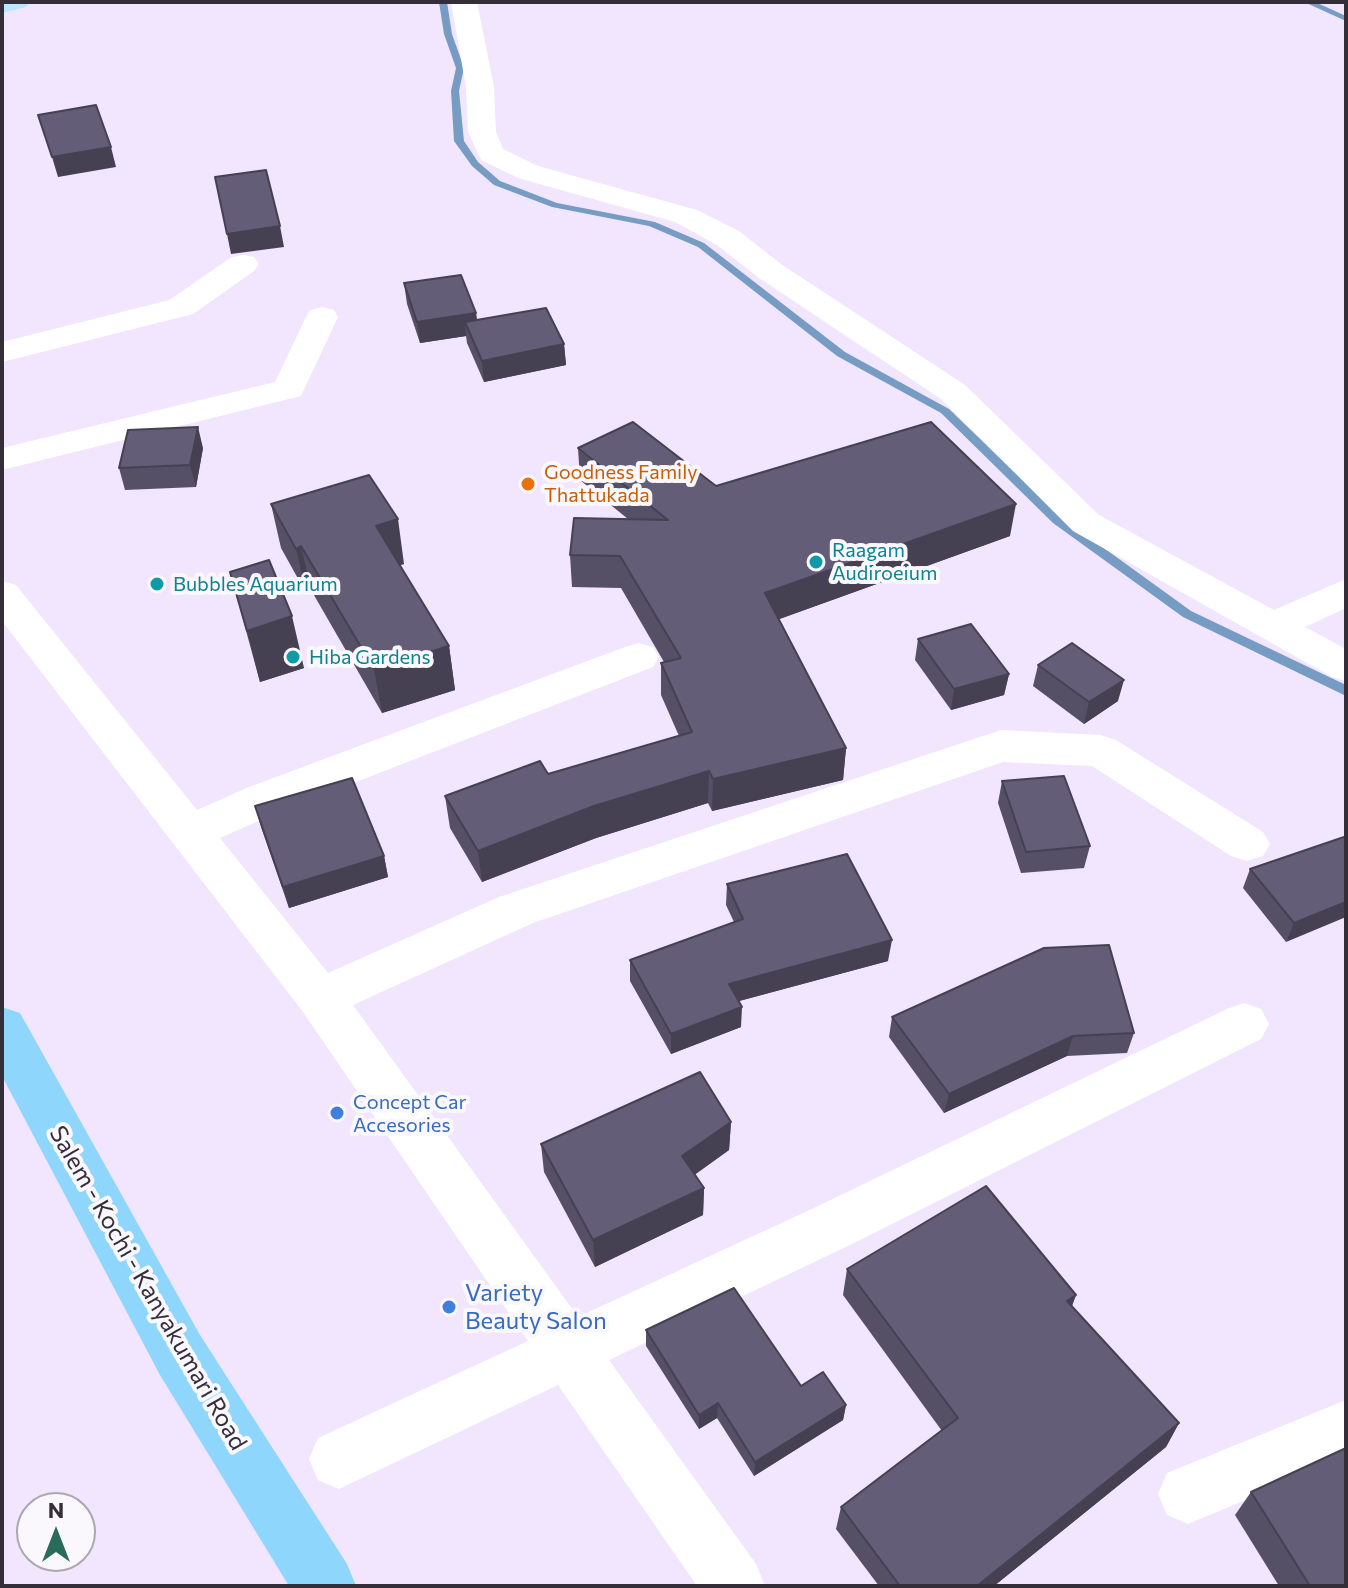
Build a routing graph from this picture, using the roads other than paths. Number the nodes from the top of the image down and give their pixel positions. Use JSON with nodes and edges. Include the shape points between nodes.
{"nodes":[{"id":1,"x":17,"y":2,"type":"edge"},
{"id":2,"x":464,"y":2,"type":"edge"},
{"id":3,"x":2,"y":5,"type":"edge"},
{"id":4,"x":243,"y":264,"type":"dead end"},
{"id":5,"x":322,"y":317,"type":"dead end"},
{"id":6,"x":2,"y":352,"type":"edge"},
{"id":7,"x":2,"y":459,"type":"edge"},
{"id":8,"x":1346,"y":592,"type":"edge"},
{"id":9,"x":2,"y":594,"type":"edge"},
{"id":10,"x":1273,"y":626,"type":"junction"},
{"id":11,"x":639,"y":657,"type":"dead end"},
{"id":12,"x":1346,"y":667,"type":"edge"},
{"id":13,"x":190,"y":832,"type":"junction"},
{"id":14,"x":1247,"y":844,"type":"dead end"},
{"id":15,"x":320,"y":998,"type":"junction"},
{"id":16,"x":1244,"y":1024,"type":"dead end"},
{"id":17,"x":2,"y":1028,"type":"edge"},
{"id":18,"x":568,"y":1351,"type":"junction"},
{"id":19,"x":1346,"y":1429,"type":"edge"},
{"id":20,"x":339,"y":1459,"type":"dead end"},
{"id":21,"x":1188,"y":1494,"type":"dead end"},
{"id":22,"x":325,"y":1586,"type":"edge"},
{"id":23,"x":734,"y":1586,"type":"edge"}],
"edges":[{"from":1,"to":3,"type":"main road"},
{"from":2,"to":10,"type":"street","via":[[480,87],[482,132],[491,154],[528,172],[686,216],[728,238],[953,392],[1086,523]]},
{"from":4,"to":6,"type":"street","via":[[181,307]]},
{"from":5,"to":7,"type":"street","via":[[289,389]]},
{"from":8,"to":10,"type":"street"},
{"from":9,"to":13,"type":"street"},
{"from":10,"to":12,"type":"street"},
{"from":11,"to":13,"type":"street"},
{"from":13,"to":15,"type":"street"},
{"from":14,"to":15,"type":"street","via":[[1101,751],[1001,746],[516,910]]},
{"from":15,"to":18,"type":"street"},
{"from":16,"to":18,"type":"street"},
{"from":17,"to":22,"type":"highway","name":"Salem - Kochi - Kanyakumari Road","via":[[180,1355]]},
{"from":18,"to":20,"type":"street"},
{"from":18,"to":23,"type":"street"},
{"from":19,"to":21,"type":"street"}]}
